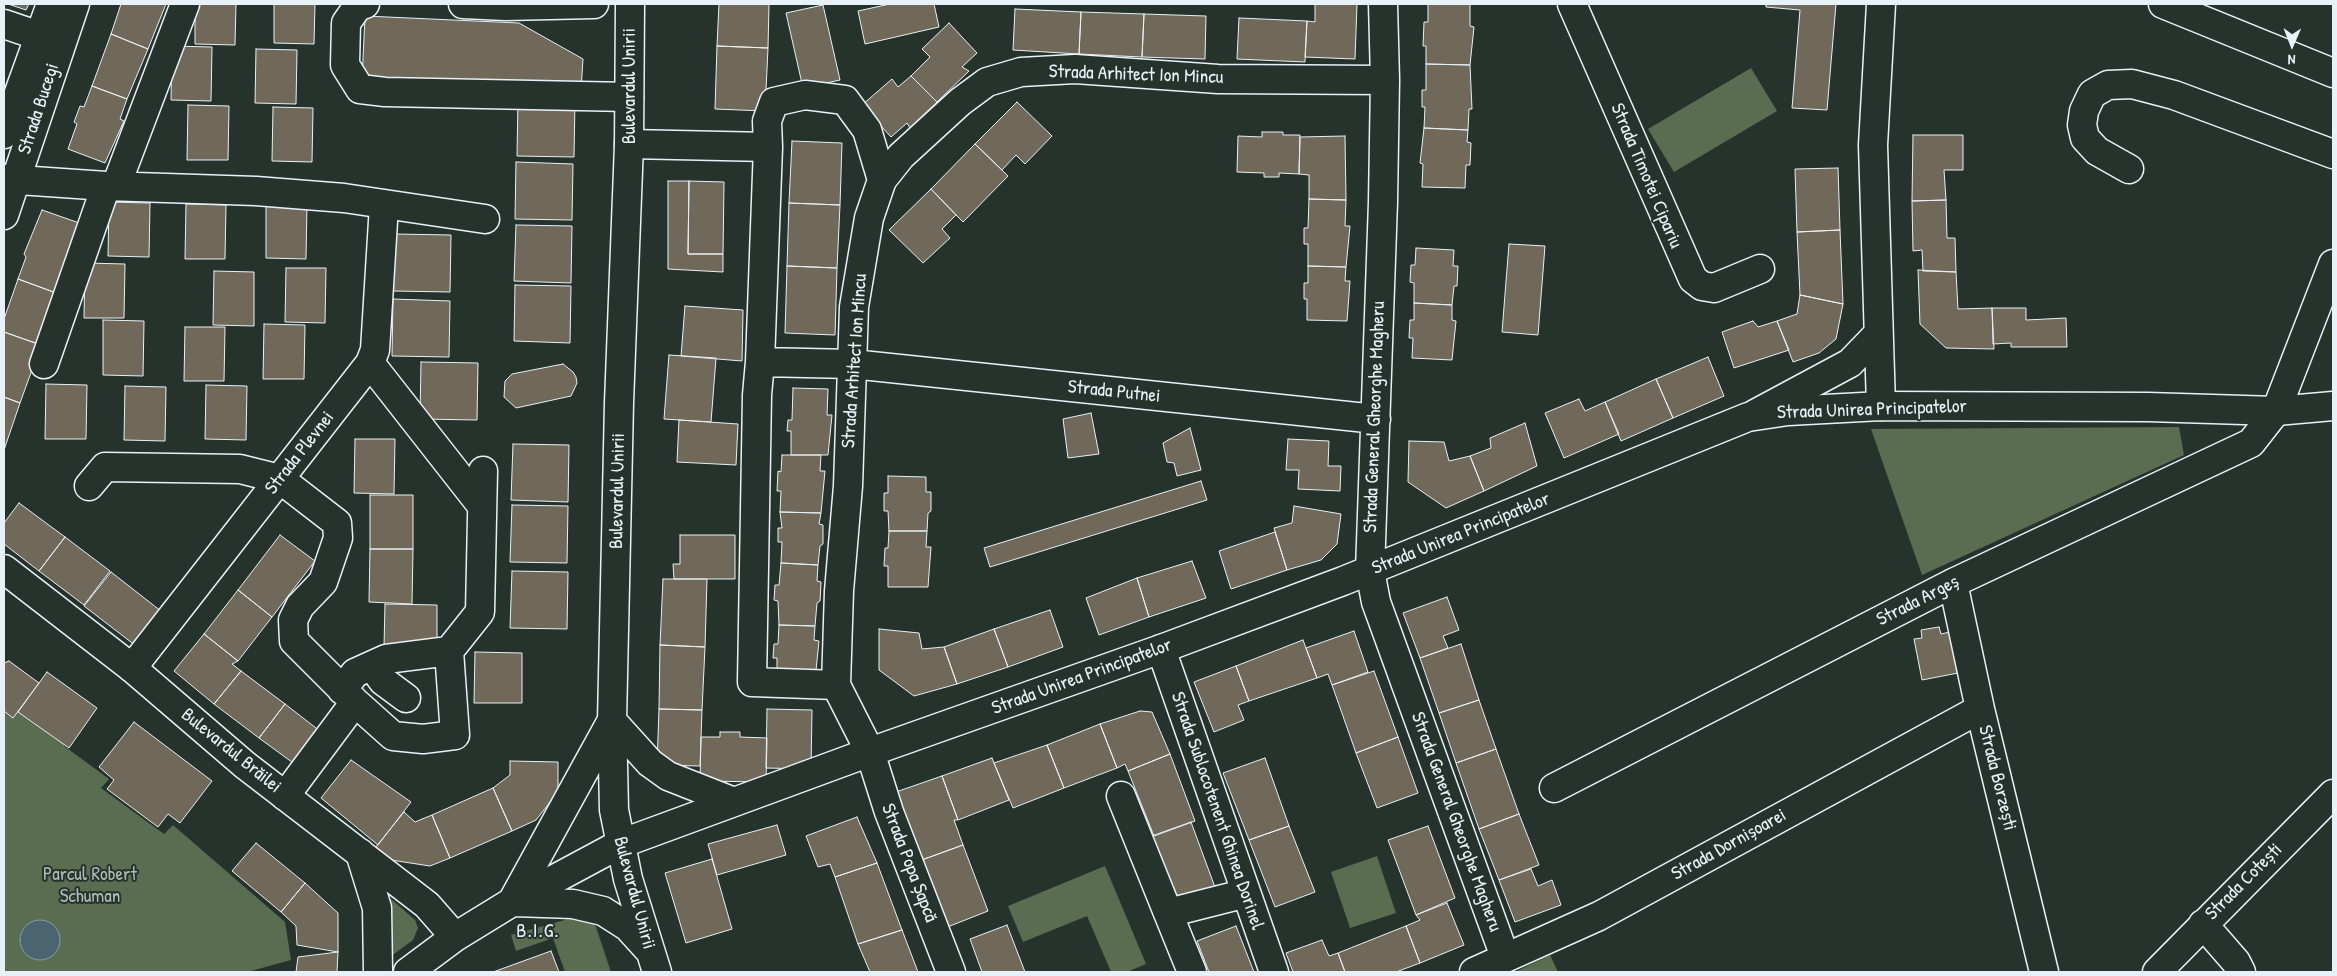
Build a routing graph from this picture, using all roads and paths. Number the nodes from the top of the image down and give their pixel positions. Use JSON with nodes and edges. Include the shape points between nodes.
{"nodes":[{"id":1,"x":51,"y":4,"type":"edge"},
{"id":2,"x":74,"y":4,"type":"edge"},
{"id":3,"x":185,"y":4,"type":"edge"},
{"id":4,"x":364,"y":4,"type":"edge"},
{"id":5,"x":463,"y":4,"type":"edge"},
{"id":6,"x":594,"y":4,"type":"edge"},
{"id":7,"x":630,"y":4,"type":"edge"},
{"id":8,"x":1383,"y":4,"type":"edge"},
{"id":9,"x":1572,"y":4,"type":"edge"},
{"id":10,"x":1881,"y":4,"type":"edge"},
{"id":11,"x":2163,"y":4,"type":"edge"},
{"id":12,"x":4,"y":24,"type":"edge"},
{"id":13,"x":50,"y":39,"type":"junction"},
{"id":14,"x":2333,"y":73,"type":"edge"},
{"id":15,"x":1385,"y":80,"type":"junction"},
{"id":16,"x":629,"y":97,"type":"junction"},
{"id":17,"x":4,"y":134,"type":"edge"},
{"id":18,"x":629,"y":144,"type":"junction"},
{"id":19,"x":768,"y":147,"type":"junction"},
{"id":20,"x":2333,"y":154,"type":"edge"},
{"id":21,"x":2129,"y":169,"type":"dead end"},
{"id":22,"x":10,"y":180,"type":"edge"},
{"id":23,"x":882,"y":180,"type":"junction"},
{"id":24,"x":111,"y":186,"type":"junction"},
{"id":25,"x":384,"y":205,"type":"junction"},
{"id":26,"x":4,"y":215,"type":"edge"},
{"id":27,"x":485,"y":220,"type":"dead end"},
{"id":28,"x":2333,"y":264,"type":"edge"},
{"id":29,"x":1760,"y":269,"type":"dead end"},
{"id":30,"x":1877,"y":335,"type":"junction"},
{"id":31,"x":760,"y":362,"type":"junction"},
{"id":32,"x":370,"y":363,"type":"junction"},
{"id":33,"x":44,"y":364,"type":"dead end"},
{"id":34,"x":852,"y":364,"type":"junction"},
{"id":35,"x":1880,"y":406,"type":"junction"},
{"id":36,"x":2333,"y":406,"type":"edge"},
{"id":37,"x":2276,"y":411,"type":"junction"},
{"id":38,"x":1376,"y":418,"type":"junction"},
{"id":39,"x":1748,"y":418,"type":"junction"},
{"id":40,"x":482,"y":471,"type":"dead end"},
{"id":41,"x":280,"y":479,"type":"junction"},
{"id":42,"x":89,"y":486,"type":"dead end"},
{"id":43,"x":482,"y":506,"type":"junction"},
{"id":44,"x":1370,"y":571,"type":"junction"},
{"id":45,"x":7,"y":575,"type":"edge"},
{"id":46,"x":1953,"y":583,"type":"junction"},
{"id":47,"x":1161,"y":649,"type":"junction"},
{"id":48,"x":450,"y":651,"type":"junction"},
{"id":49,"x":372,"y":666,"type":"junction"},
{"id":50,"x":132,"y":668,"type":"junction"},
{"id":51,"x":836,"y":684,"type":"junction"},
{"id":52,"x":349,"y":696,"type":"junction"},
{"id":53,"x":406,"y":698,"type":"dead end"},
{"id":54,"x":1980,"y":708,"type":"junction"},
{"id":55,"x":612,"y":721,"type":"junction"},
{"id":56,"x":870,"y":752,"type":"junction"},
{"id":57,"x":1554,"y":788,"type":"dead end"},
{"id":58,"x":2333,"y":794,"type":"edge"},
{"id":59,"x":285,"y":796,"type":"junction"},
{"id":60,"x":1121,"y":796,"type":"dead end"},
{"id":61,"x":734,"y":802,"type":"junction"},
{"id":62,"x":620,"y":844,"type":"junction"},
{"id":63,"x":360,"y":854,"type":"junction"},
{"id":64,"x":1245,"y":889,"type":"junction"},
{"id":65,"x":512,"y":902,"type":"junction"},
{"id":66,"x":1168,"y":913,"type":"junction"},
{"id":67,"x":2203,"y":924,"type":"junction"},
{"id":68,"x":456,"y":937,"type":"junction"},
{"id":69,"x":1505,"y":957,"type":"junction"},
{"id":70,"x":653,"y":961,"type":"edge"},
{"id":71,"x":378,"y":972,"type":"edge"},
{"id":72,"x":408,"y":972,"type":"edge"},
{"id":73,"x":951,"y":972,"type":"edge"},
{"id":74,"x":1192,"y":972,"type":"edge"},
{"id":75,"x":1274,"y":972,"type":"edge"},
{"id":76,"x":1474,"y":972,"type":"edge"},
{"id":77,"x":2044,"y":972,"type":"edge"},
{"id":78,"x":2157,"y":972,"type":"edge"},
{"id":79,"x":2241,"y":972,"type":"edge"}],
"edges":[{"from":1,"to":13,"type":"street","name":"Strada Bucegi"},
{"from":2,"to":13,"type":"street","name":"Strada Bucegi"},
{"from":3,"to":24,"type":"street"},
{"from":4,"to":16,"type":"street","via":[[358,6],[346,22],[345,64],[360,89]]},
{"from":5,"to":6,"type":"street"},
{"from":7,"to":16,"type":"street","name":"Bulevardul Unirii"},
{"from":8,"to":15,"type":"street","name":"Strada General Gheorghe Magheru"},
{"from":9,"to":29,"type":"street","name":"Strada Timotei Cipariu","via":[[1693,279],[1702,286],[1714,288]]},
{"from":10,"to":30,"type":"street","via":[[1872,144]]},
{"from":11,"to":14,"type":"street"},
{"from":12,"to":13,"type":"street"},
{"from":13,"to":17,"type":"street","name":"Strada Bucegi"},
{"from":13,"to":22,"type":"street","name":"Strada Bucegi"},
{"from":15,"to":23,"type":"street","name":"Strada Arhitect Ion Mincu","via":[[1218,79],[1075,69],[1021,72],[987,82],[960,102],[901,156]]},
{"from":15,"to":38,"type":"street","name":"Strada General Gheorghe Magheru"},
{"from":16,"to":18,"type":"street","name":"Bulevardul Unirii"},
{"from":18,"to":19,"type":"street"},
{"from":18,"to":55,"type":"street","name":"Bulevardul Unirii"},
{"from":19,"to":23,"type":"street","via":[[767,120],[774,102],[805,96],[845,100],[867,130]]},
{"from":19,"to":31,"type":"street"},
{"from":20,"to":21,"type":"street","via":[[2174,95],[2132,84],[2108,85],[2092,94],[2083,118],[2085,138],[2097,151]]},
{"from":22,"to":24,"type":"street"},
{"from":22,"to":26,"type":"street","name":"Strada Bucegi"},
{"from":23,"to":34,"type":"street","name":"Strada Arhitect Ion Mincu","via":[[869,218],[854,306]]},
{"from":24,"to":25,"type":"street","via":[[256,191],[344,198]]},
{"from":24,"to":33,"type":"street"},
{"from":25,"to":27,"type":"street"},
{"from":25,"to":32,"type":"street","name":"Strada Plevnei","via":[[375,350]]},
{"from":28,"to":37,"type":"street","name":"Strada Argeș"},
{"from":30,"to":35,"type":"street"},
{"from":30,"to":39,"type":"street","via":[[1850,363]]},
{"from":31,"to":34,"type":"street","name":"Strada Putnei"},
{"from":31,"to":51,"type":"street","via":[[752,682]]},
{"from":32,"to":41,"type":"street","name":"Strada Plevnei"},
{"from":32,"to":43,"type":"street"},
{"from":34,"to":38,"type":"street","name":"Strada Putnei"},
{"from":34,"to":51,"type":"street","name":"Strada Arhitect Ion Mincu"},
{"from":35,"to":37,"type":"street","name":"Strada Unirea Principatelor"},
{"from":35,"to":39,"type":"street","name":"Strada Unirea Principatelor","via":[[1788,411]]},
{"from":36,"to":37,"type":"street","name":"Strada Unirea Principatelor"},
{"from":37,"to":46,"type":"street","name":"Strada Argeș","via":[[2251,443]]},
{"from":38,"to":44,"type":"street","name":"Strada General Gheorghe Magheru"},
{"from":39,"to":44,"type":"street","name":"Strada Unirea Principatelor"},
{"from":40,"to":43,"type":"street"},
{"from":41,"to":42,"type":"street","via":[[240,469],[105,467]]},
{"from":41,"to":50,"type":"street","name":"Strada Plevnei"},
{"from":41,"to":52,"type":"street","via":[[336,523],[338,538],[333,558],[323,582],[300,606],[293,620],[294,641]]},
{"from":43,"to":48,"type":"street","via":[[480,612]]},
{"from":44,"to":47,"type":"street","name":"Strada Unirea Principatelor"},
{"from":44,"to":69,"type":"street","name":"Strada General Gheorghe Magheru","via":[[1376,602]]},
{"from":45,"to":50,"type":"street","name":"Bulevardul Brăilei"},
{"from":46,"to":54,"type":"street","name":"Strada Borzești"},
{"from":46,"to":57,"type":"street","name":"Strada Argeș"},
{"from":47,"to":56,"type":"street","name":"Strada Unirea Principatelor"},
{"from":47,"to":64,"type":"street","name":"Strada Sublocotenent Ghinea Dorinel"},
{"from":48,"to":49,"type":"street","via":[[386,659]]},
{"from":48,"to":52,"type":"street","via":[[455,735],[423,739],[393,736]]},
{"from":49,"to":52,"type":"street","via":[[355,673]]},
{"from":49,"to":53,"type":"street","via":[[383,681]]},
{"from":50,"to":59,"type":"street","name":"Bulevardul Brăilei","via":[[245,766]]},
{"from":51,"to":56,"type":"street","name":"Strada Arhitect Ion Mincu"},
{"from":52,"to":59,"type":"street"},
{"from":54,"to":69,"type":"street","name":"Strada Dornișoarei","via":[[1599,916]]},
{"from":54,"to":77,"type":"street","name":"Strada Borzești"},
{"from":55,"to":61,"type":"street","via":[[650,763],[668,776]]},
{"from":55,"to":62,"type":"street","name":"Bulevardul Unirii","via":[[614,810]]},
{"from":55,"to":65,"type":"street"},
{"from":56,"to":61,"type":"street","name":"Strada Unirea Principatelor"},
{"from":56,"to":73,"type":"street","name":"Strada Popa Șapcă","via":[[889,812]]},
{"from":58,"to":67,"type":"street","name":"Strada Cotești"},
{"from":59,"to":63,"type":"street","name":"Bulevardul Brăilei"},
{"from":60,"to":66,"type":"street"},
{"from":61,"to":62,"type":"street","name":"Strada Unirea Principatelor"},
{"from":62,"to":65,"type":"street","name":"Strada Unirea Principatelor"},
{"from":62,"to":70,"type":"street","name":"Bulevardul Unirii"},
{"from":63,"to":68,"type":"street","name":"Bulevardul Brăilei","via":[[428,905]]},
{"from":63,"to":71,"type":"street","via":[[377,908]]},
{"from":64,"to":66,"type":"street","via":[[1235,896]]},
{"from":64,"to":75,"type":"street","name":"Strada Sublocotenent Ghinea Dorinel"},
{"from":65,"to":68,"type":"street","name":"Strada Unirea Principatelor"},
{"from":65,"to":70,"type":"street","via":[[573,904],[596,909],[628,928]]},
{"from":66,"to":74,"type":"street"},
{"from":67,"to":78,"type":"street","name":"Strada Cotești"},
{"from":67,"to":79,"type":"street"},
{"from":68,"to":72,"type":"street","name":"Strada Unirea Principatelor"},
{"from":69,"to":76,"type":"street","name":"Strada Dornișoarei"}]}
